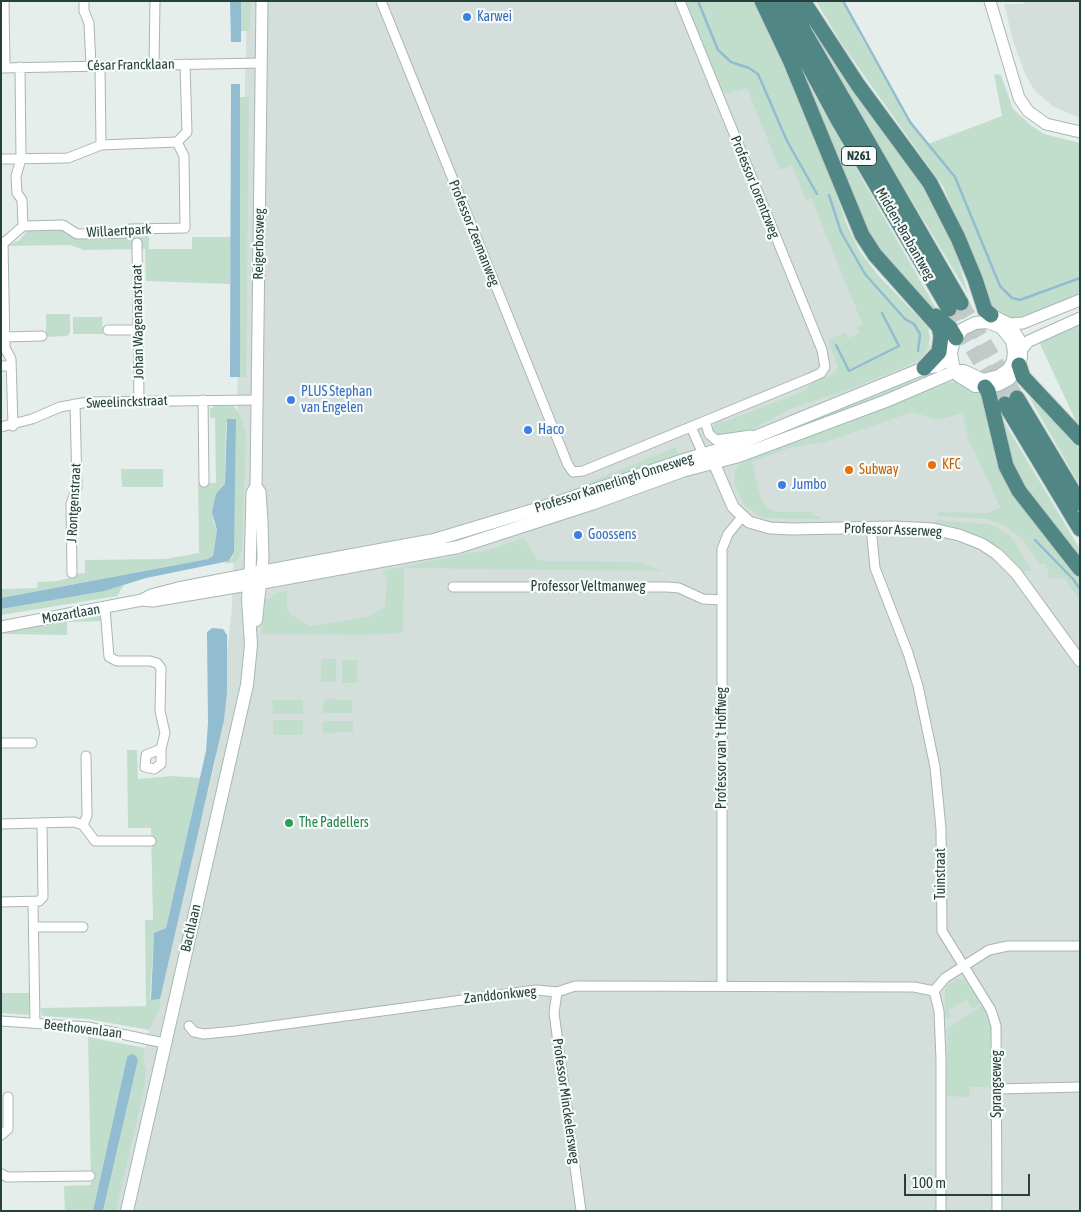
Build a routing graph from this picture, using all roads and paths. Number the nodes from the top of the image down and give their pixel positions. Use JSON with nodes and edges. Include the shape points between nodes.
{"nodes":[{"id":1,"x":4,"y":1,"type":"edge"},
{"id":2,"x":84,"y":1,"type":"edge"},
{"id":3,"x":155,"y":1,"type":"edge"},
{"id":4,"x":262,"y":1,"type":"edge"},
{"id":5,"x":381,"y":1,"type":"edge"},
{"id":6,"x":680,"y":1,"type":"edge"},
{"id":7,"x":762,"y":1,"type":"edge"},
{"id":8,"x":774,"y":1,"type":"edge"},
{"id":9,"x":790,"y":1,"type":"edge"},
{"id":10,"x":803,"y":1,"type":"edge"},
{"id":11,"x":990,"y":1,"type":"edge"},
{"id":12,"x":261,"y":63,"type":"junction"},
{"id":13,"x":185,"y":64,"type":"junction"},
{"id":14,"x":154,"y":65,"type":"junction"},
{"id":15,"x":91,"y":66,"type":"junction"},
{"id":16,"x":100,"y":66,"type":"junction"},
{"id":17,"x":20,"y":67,"type":"junction"},
{"id":18,"x":3,"y":68,"type":"edge"},
{"id":19,"x":1080,"y":132,"type":"edge"},
{"id":20,"x":177,"y":142,"type":"junction"},
{"id":21,"x":101,"y":145,"type":"junction"},
{"id":22,"x":1,"y":159,"type":"edge"},
{"id":23,"x":21,"y":159,"type":"junction"},
{"id":24,"x":23,"y":226,"type":"junction"},
{"id":25,"x":2,"y":242,"type":"edge"},
{"id":26,"x":137,"y":243,"type":"dead end"},
{"id":27,"x":1080,"y":300,"type":"edge"},
{"id":28,"x":921,"y":305,"type":"junction"},
{"id":29,"x":1080,"y":318,"type":"edge"},
{"id":30,"x":989,"y":319,"type":"junction"},
{"id":31,"x":1010,"y":329,"type":"junction"},
{"id":32,"x":108,"y":330,"type":"dead end"},
{"id":33,"x":138,"y":330,"type":"junction"},
{"id":34,"x":42,"y":336,"type":"dead end"},
{"id":35,"x":4,"y":337,"type":"junction"},
{"id":36,"x":956,"y":338,"type":"junction"},
{"id":37,"x":1022,"y":349,"type":"junction"},
{"id":38,"x":951,"y":353,"type":"junction"},
{"id":39,"x":1,"y":366,"type":"edge"},
{"id":40,"x":11,"y":366,"type":"junction"},
{"id":41,"x":924,"y":368,"type":"junction"},
{"id":42,"x":1014,"y":368,"type":"junction"},
{"id":43,"x":959,"y":375,"type":"junction"},
{"id":44,"x":985,"y":387,"type":"junction"},
{"id":45,"x":203,"y":400,"type":"junction"},
{"id":46,"x":257,"y":400,"type":"junction"},
{"id":47,"x":139,"y":401,"type":"junction"},
{"id":48,"x":75,"y":404,"type":"junction"},
{"id":49,"x":704,"y":422,"type":"junction"},
{"id":50,"x":12,"y":426,"type":"junction"},
{"id":51,"x":1,"y":427,"type":"edge"},
{"id":52,"x":691,"y":427,"type":"junction"},
{"id":53,"x":761,"y":433,"type":"junction"},
{"id":54,"x":1080,"y":438,"type":"edge"},
{"id":55,"x":718,"y":450,"type":"junction"},
{"id":56,"x":702,"y":454,"type":"junction"},
{"id":57,"x":714,"y":463,"type":"junction"},
{"id":58,"x":204,"y":482,"type":"dead end"},
{"id":59,"x":1080,"y":503,"type":"edge"},
{"id":60,"x":742,"y":518,"type":"junction"},
{"id":61,"x":872,"y":527,"type":"junction"},
{"id":62,"x":1080,"y":529,"type":"edge"},
{"id":63,"x":1080,"y":569,"type":"edge"},
{"id":64,"x":72,"y":573,"type":"dead end"},
{"id":65,"x":255,"y":579,"type":"junction"},
{"id":66,"x":453,"y":586,"type":"dead end"},
{"id":67,"x":721,"y":600,"type":"junction"},
{"id":68,"x":105,"y":608,"type":"junction"},
{"id":69,"x":1,"y":626,"type":"edge"},
{"id":70,"x":1080,"y":661,"type":"edge"},
{"id":71,"x":1,"y":743,"type":"edge"},
{"id":72,"x":32,"y":743,"type":"dead end"},
{"id":73,"x":161,"y":748,"type":"dead end"},
{"id":74,"x":86,"y":756,"type":"dead end"},
{"id":75,"x":42,"y":823,"type":"junction"},
{"id":76,"x":1,"y":824,"type":"edge"},
{"id":77,"x":83,"y":825,"type":"junction"},
{"id":78,"x":150,"y":841,"type":"dead end"},
{"id":79,"x":1,"y":902,"type":"edge"},
{"id":80,"x":36,"y":902,"type":"junction"},
{"id":81,"x":34,"y":927,"type":"junction"},
{"id":82,"x":83,"y":927,"type":"dead end"},
{"id":83,"x":1080,"y":946,"type":"edge"},
{"id":84,"x":963,"y":966,"type":"junction"},
{"id":85,"x":722,"y":986,"type":"junction"},
{"id":86,"x":934,"y":991,"type":"junction"},
{"id":87,"x":558,"y":992,"type":"junction"},
{"id":88,"x":1,"y":1020,"type":"edge"},
{"id":89,"x":35,"y":1023,"type":"junction"},
{"id":90,"x":189,"y":1026,"type":"dead end"},
{"id":91,"x":164,"y":1043,"type":"junction"},
{"id":92,"x":1080,"y":1087,"type":"edge"},
{"id":93,"x":997,"y":1089,"type":"junction"},
{"id":94,"x":8,"y":1097,"type":"dead end"},
{"id":95,"x":1,"y":1135,"type":"edge"},
{"id":96,"x":1,"y":1174,"type":"edge"},
{"id":97,"x":90,"y":1176,"type":"dead end"},
{"id":98,"x":127,"y":1211,"type":"edge"},
{"id":99,"x":581,"y":1211,"type":"edge"},
{"id":100,"x":941,"y":1211,"type":"edge"},
{"id":101,"x":997,"y":1211,"type":"edge"}],
"edges":[{"from":1,"to":18,"type":"street"},
{"from":2,"to":15,"type":"street","via":[[89,23]]},
{"from":3,"to":14,"type":"street"},
{"from":4,"to":12,"type":"street","name":"Reigerbosweg"},
{"from":5,"to":52,"type":"street","name":"Professor Zeemanweg","via":[[573,472],[583,471]]},
{"from":6,"to":49,"type":"street","name":"Professor Lorentzweg","via":[[822,350],[825,367],[821,373]]},
{"from":7,"to":28,"type":"highway","number":"N261","via":[[790,60],[862,235],[875,255]]},
{"from":8,"to":9,"type":"highway","name":"Midden-Brabantweg","number":"N261","via":[[838,120],[955,306]]},
{"from":10,"to":30,"type":"highway","via":[[858,85],[930,183],[958,238]]},
{"from":11,"to":19,"type":"street","via":[[1017,88],[1035,108],[1058,125]]},
{"from":12,"to":13,"type":"street","name":"César Francklaan"},
{"from":12,"to":46,"type":"street","name":"Reigerbosweg"},
{"from":13,"to":14,"type":"street","name":"César Francklaan"},
{"from":13,"to":20,"type":"street","via":[[186,132]]},
{"from":14,"to":16,"type":"street","name":"César Francklaan"},
{"from":15,"to":16,"type":"street","name":"César Francklaan"},
{"from":15,"to":17,"type":"street","name":"César Francklaan"},
{"from":16,"to":21,"type":"street"},
{"from":17,"to":18,"type":"street","name":"César Francklaan"},
{"from":17,"to":23,"type":"street"},
{"from":20,"to":21,"type":"street"},
{"from":20,"to":24,"type":"street","name":"Willaertpark","via":[[184,156],[185,228],[77,234],[63,225]]},
{"from":21,"to":23,"type":"street","via":[[68,158]]},
{"from":22,"to":23,"type":"street"},
{"from":23,"to":24,"type":"street","via":[[16,176],[17,193],[22,200]]},
{"from":24,"to":25,"type":"street"},
{"from":25,"to":35,"type":"street"},
{"from":26,"to":33,"type":"street","name":"Johan Wagenaarstraat"},
{"from":27,"to":31,"type":"street","via":[[1056,314]]},
{"from":28,"to":36,"type":"highway","number":"N261","via":[[950,328]]},
{"from":28,"to":41,"type":"highway","number":"N261","via":[[937,324],[941,336],[939,352]]},
{"from":29,"to":37,"type":"street","via":[[1029,341]]},
{"from":30,"to":31,"type":"main road"},
{"from":30,"to":36,"type":"main road","via":[[970,324]]},
{"from":31,"to":37,"type":"main road"},
{"from":31,"to":42,"type":"main road"},
{"from":32,"to":33,"type":"street"},
{"from":33,"to":47,"type":"street","name":"Johan Wagenaarstraat"},
{"from":34,"to":35,"type":"street"},
{"from":35,"to":40,"type":"street"},
{"from":36,"to":38,"type":"main road"},
{"from":37,"to":42,"type":"main road"},
{"from":38,"to":41,"type":"main road","name":"Professor Kamerlingh Onnesweg","via":[[948,360]]},
{"from":38,"to":43,"type":"main road"},
{"from":39,"to":40,"type":"street"},
{"from":40,"to":50,"type":"street"},
{"from":41,"to":53,"type":"main road","name":"Professor Kamerlingh Onnesweg"},
{"from":42,"to":43,"type":"main road","via":[[988,380]]},
{"from":42,"to":44,"type":"main road","via":[[1002,383]]},
{"from":42,"to":54,"type":"highway"},
{"from":43,"to":44,"type":"main road","via":[[975,386]]},
{"from":43,"to":57,"type":"main road","name":"Professor Kamerlingh Onnesweg"},
{"from":44,"to":63,"type":"highway","via":[[1006,466],[1019,491]]},
{"from":45,"to":46,"type":"street","name":"Sweelinckstraat"},
{"from":45,"to":47,"type":"street","name":"Sweelinckstraat"},
{"from":45,"to":58,"type":"street"},
{"from":46,"to":65,"type":"street","name":"Reigerbosweg","via":[[256,486],[252,493]]},
{"from":47,"to":48,"type":"street","name":"Sweelinckstraat"},
{"from":48,"to":50,"type":"street","name":"Sweelinckstraat"},
{"from":48,"to":64,"type":"street","name":"J Rontgenstraat","via":[[77,487],[71,504]]},
{"from":49,"to":52,"type":"street"},
{"from":49,"to":53,"type":"street","via":[[716,440]]},
{"from":50,"to":51,"type":"street","name":"Sweelinckstraat"},
{"from":52,"to":56,"type":"street"},
{"from":53,"to":55,"type":"main road","name":"Professor Kamerlingh Onnesweg"},
{"from":55,"to":56,"type":"main road","name":"Professor Kamerlingh Onnesweg"},
{"from":55,"to":57,"type":"street"},
{"from":56,"to":57,"type":"street"},
{"from":56,"to":65,"type":"main road","name":"Professor Kamerlingh Onnesweg","via":[[434,540]]},
{"from":57,"to":60,"type":"street","via":[[733,507]]},
{"from":57,"to":65,"type":"main road","name":"Professor Kamerlingh Onnesweg","via":[[682,470],[594,503],[458,547]]},
{"from":59,"to":62,"type":"highway","via":[[1011,401]]},
{"from":60,"to":61,"type":"street","name":"Professor Asserweg","via":[[770,528]]},
{"from":60,"to":67,"type":"street","name":"Professor van 't Hoffweg","via":[[723,542]]},
{"from":61,"to":70,"type":"street","name":"Professor Asserweg","via":[[946,531],[991,550],[1016,573]]},
{"from":61,"to":84,"type":"street","name":"Tuinstraat","via":[[875,568],[908,653],[928,726],[939,801],[942,931]]},
{"from":65,"to":68,"type":"street","name":"Mozartlaan"},
{"from":65,"to":91,"type":"main road","name":"Bachlaan","via":[[251,645],[242,704]]},
{"from":66,"to":67,"type":"street","name":"Professor Veltmanweg","via":[[667,587],[679,588],[703,599]]},
{"from":67,"to":85,"type":"street","name":"Professor van 't Hoffweg"},
{"from":68,"to":69,"type":"street","name":"Mozartlaan"},
{"from":68,"to":73,"type":"street","via":[[109,657],[117,661],[150,661],[161,668],[160,711],[165,733]]},
{"from":71,"to":72,"type":"street"},
{"from":74,"to":77,"type":"street","via":[[87,816]]},
{"from":75,"to":76,"type":"street"},
{"from":75,"to":77,"type":"street","via":[[74,822]]},
{"from":75,"to":80,"type":"street","via":[[43,897]]},
{"from":77,"to":78,"type":"street","via":[[95,841]]},
{"from":79,"to":80,"type":"street"},
{"from":80,"to":81,"type":"street"},
{"from":81,"to":82,"type":"street"},
{"from":81,"to":89,"type":"street"},
{"from":83,"to":84,"type":"street","via":[[1001,946]]},
{"from":84,"to":86,"type":"street","via":[[945,978]]},
{"from":84,"to":93,"type":"street","name":"Sprangseweg","via":[[995,1019]]},
{"from":85,"to":86,"type":"street","name":"Zanddonkweg","via":[[914,987]]},
{"from":85,"to":87,"type":"street","name":"Zanddonkweg","via":[[575,986]]},
{"from":86,"to":100,"type":"street","via":[[939,1011],[940,1042]]},
{"from":87,"to":90,"type":"street","name":"Zanddonkweg","via":[[536,990],[227,1032],[204,1034],[194,1032]]},
{"from":87,"to":99,"type":"street","name":"Professor Minckelersweg","via":[[554,1013]]},
{"from":88,"to":89,"type":"street","name":"Beethovenlaan"},
{"from":89,"to":91,"type":"street","name":"Beethovenlaan","via":[[107,1030]]},
{"from":91,"to":98,"type":"main road","name":"Bachlaan"},
{"from":92,"to":93,"type":"street"},
{"from":93,"to":101,"type":"street","name":"Sprangseweg"},
{"from":94,"to":95,"type":"street","via":[[8,1130]]},
{"from":96,"to":97,"type":"street","via":[[7,1177]]}]}
